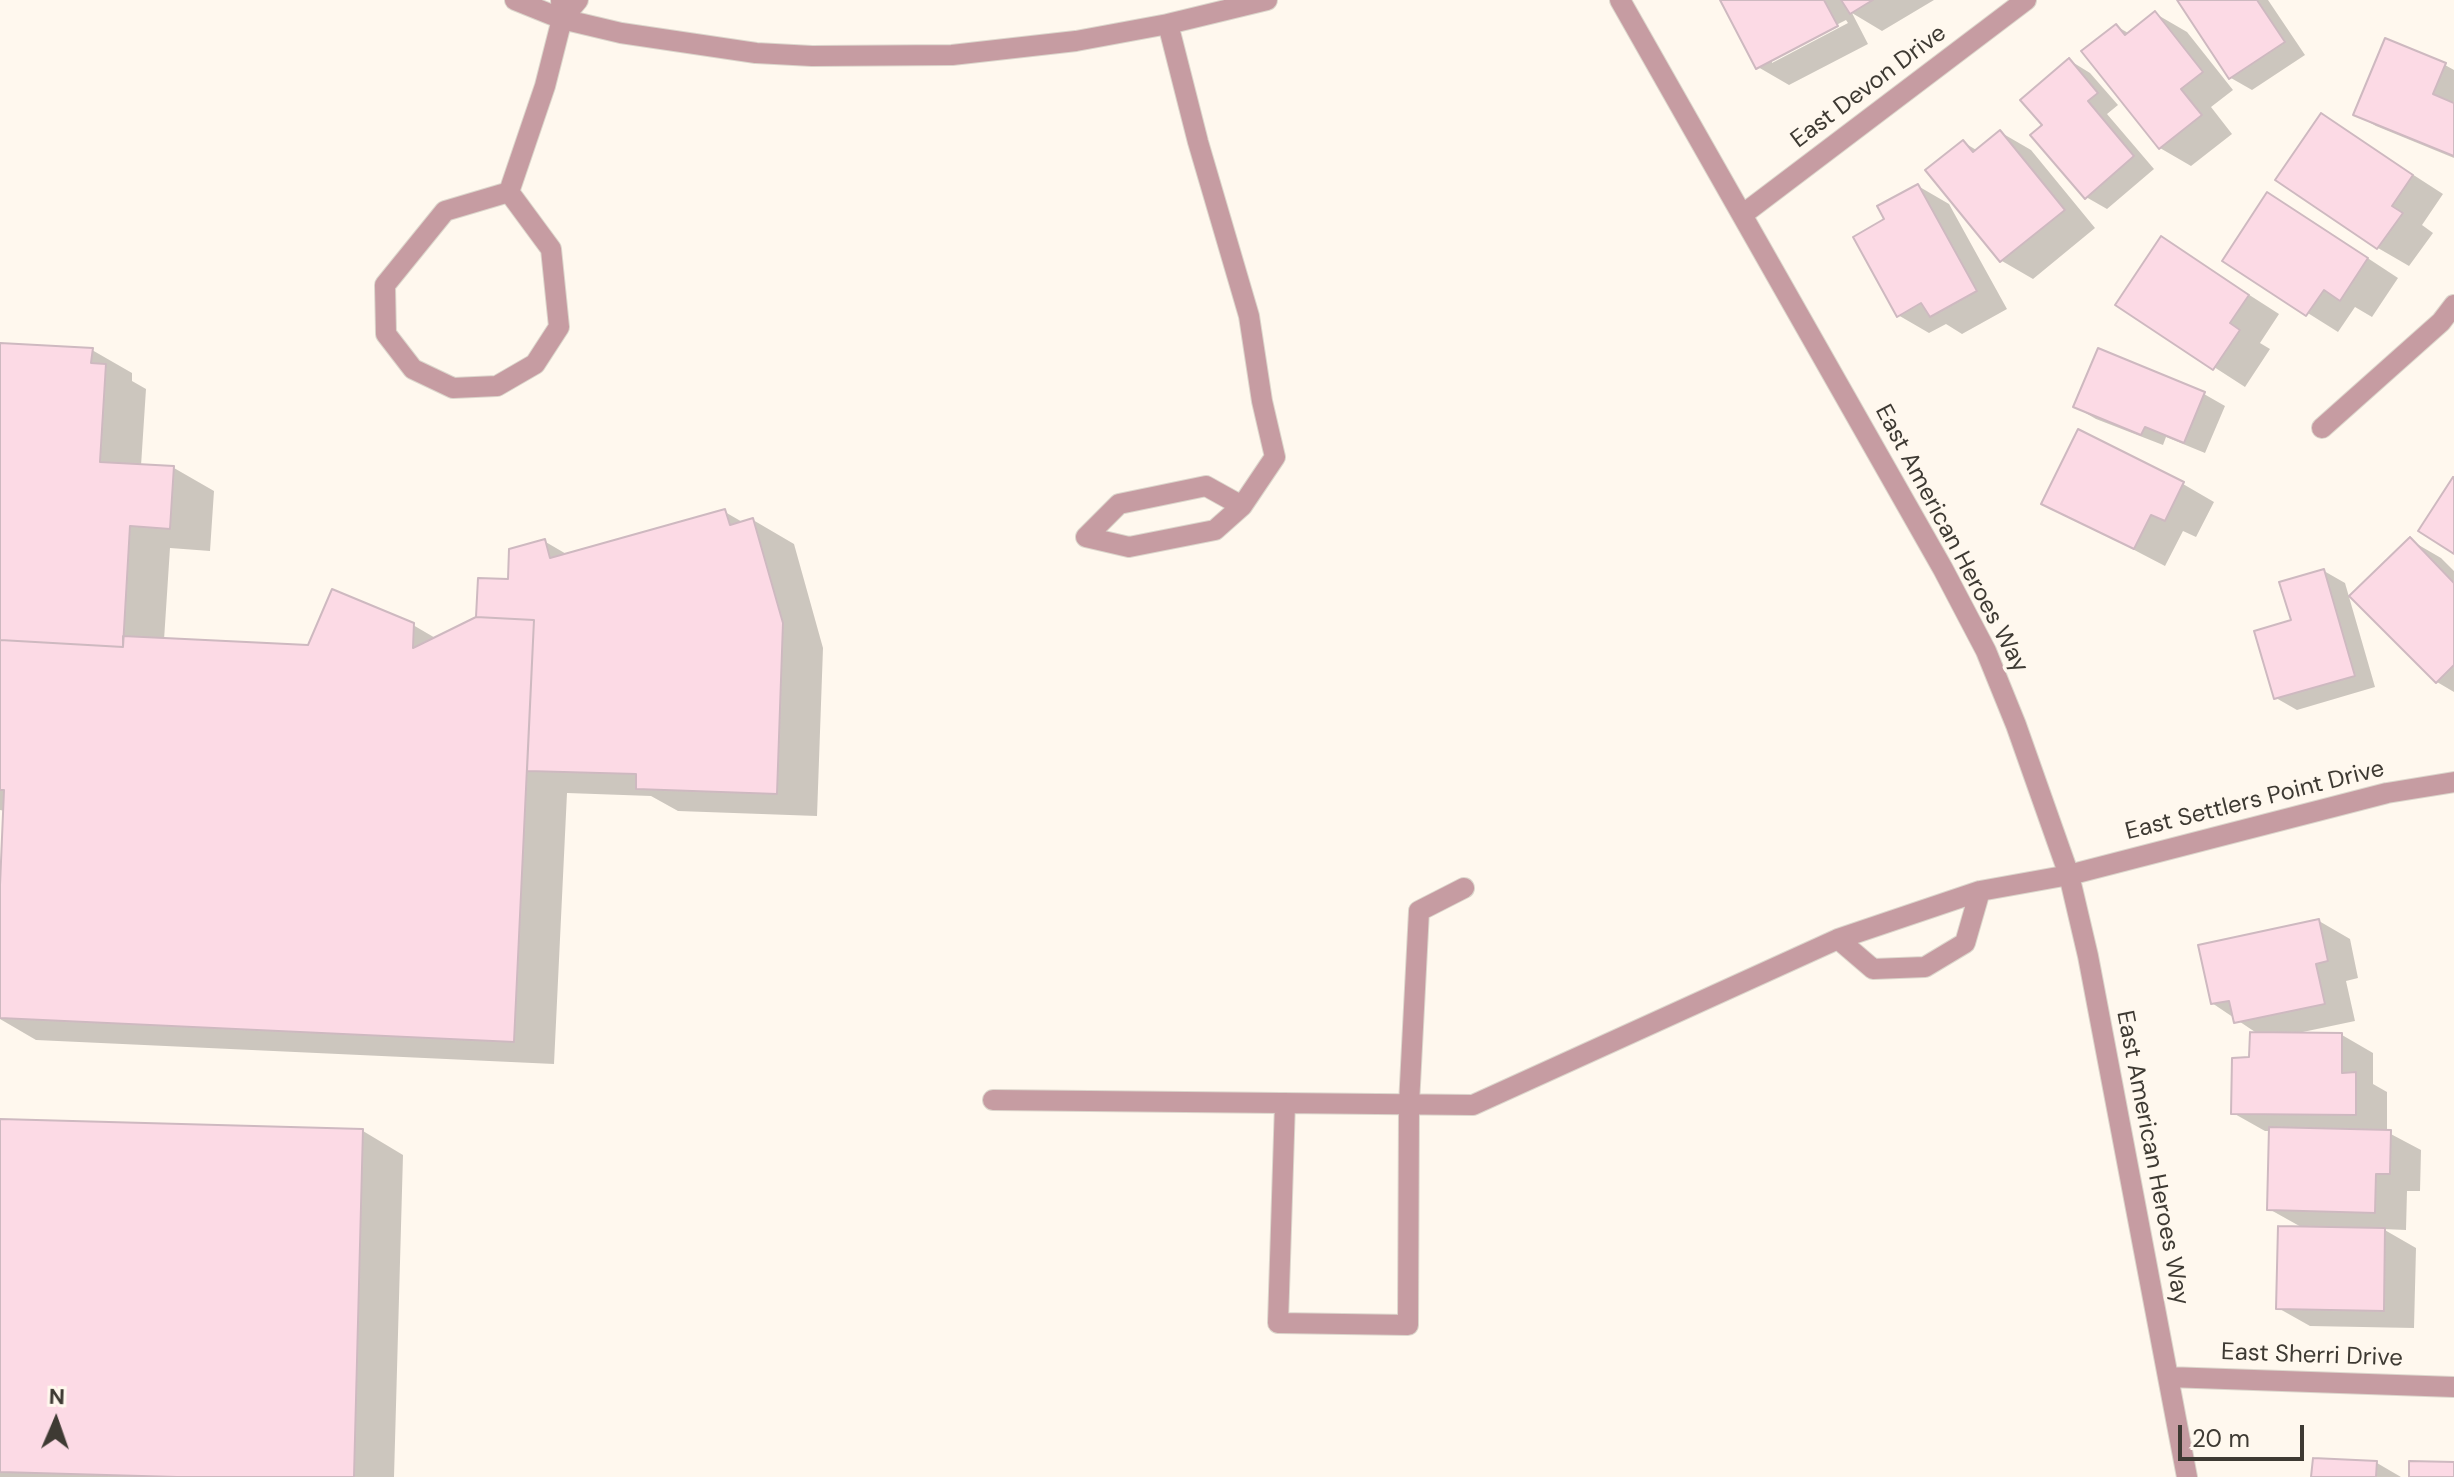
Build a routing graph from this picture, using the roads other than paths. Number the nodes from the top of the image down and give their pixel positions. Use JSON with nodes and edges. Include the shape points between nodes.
{"nodes":[{"id":1,"x":515,"y":0,"type":"edge"},
{"id":2,"x":578,"y":0,"type":"edge"},
{"id":3,"x":1267,"y":0,"type":"edge"},
{"id":4,"x":1620,"y":0,"type":"edge"},
{"id":5,"x":2026,"y":0,"type":"edge"},
{"id":6,"x":562,"y":9,"type":"edge"},
{"id":7,"x":1168,"y":24,"type":"junction"},
{"id":8,"x":509,"y":192,"type":"junction"},
{"id":9,"x":1742,"y":215,"type":"junction"},
{"id":10,"x":2454,"y":305,"type":"edge"},
{"id":11,"x":2322,"y":428,"type":"dead end"},
{"id":12,"x":1242,"y":506,"type":"junction"},
{"id":13,"x":2454,"y":782,"type":"edge"},
{"id":14,"x":2069,"y":875,"type":"junction"},
{"id":15,"x":1464,"y":888,"type":"dead end"},
{"id":16,"x":1980,"y":891,"type":"junction"},
{"id":17,"x":1838,"y":939,"type":"junction"},
{"id":18,"x":993,"y":1100,"type":"dead end"},
{"id":19,"x":1285,"y":1103,"type":"junction"},
{"id":20,"x":1409,"y":1104,"type":"junction"},
{"id":21,"x":2168,"y":1377,"type":"junction"},
{"id":22,"x":2454,"y":1387,"type":"edge"},
{"id":23,"x":2187,"y":1477,"type":"edge"}],
"edges":[{"from":1,"to":6,"type":"street"},
{"from":2,"to":6,"type":"street"},
{"from":3,"to":7,"type":"street"},
{"from":4,"to":9,"type":"street","name":"East American Heroes Way"},
{"from":5,"to":9,"type":"street","name":"East Devon Drive"},
{"from":6,"to":7,"type":"street","via":[[621,33],[812,56],[987,52]]},
{"from":6,"to":8,"type":"street","via":[[545,86]]},
{"from":7,"to":12,"type":"street","via":[[1249,316],[1275,457]]},
{"from":8,"to":8,"type":"street","via":[[445,211],[385,285],[386,334],[413,369],[453,388],[497,386],[535,364],[559,327],[551,249]]},
{"from":9,"to":14,"type":"street","name":"East American Heroes Way","via":[[1986,651]]},
{"from":10,"to":11,"type":"street"},
{"from":12,"to":12,"type":"street","via":[[1206,486],[1119,504],[1086,537],[1129,547],[1215,530]]},
{"from":13,"to":14,"type":"street","name":"East Settlers Point Drive","via":[[2387,793]]},
{"from":14,"to":16,"type":"street","name":"East Settlers Point Drive"},
{"from":14,"to":21,"type":"street","name":"East American Heroes Way"},
{"from":15,"to":20,"type":"street","via":[[1419,911]]},
{"from":16,"to":17,"type":"street","name":"East Settlers Point Drive"},
{"from":16,"to":17,"type":"street","via":[[1965,943],[1925,967],[1873,969]]},
{"from":17,"to":20,"type":"street","name":"East Settlers Point Drive","via":[[1473,1105]]},
{"from":18,"to":19,"type":"street","name":"East Settlers Point Drive"},
{"from":19,"to":20,"type":"street","name":"East Settlers Point Drive"},
{"from":19,"to":20,"type":"street","via":[[1278,1323],[1408,1325]]},
{"from":21,"to":22,"type":"street","name":"East Sherri Drive"},
{"from":21,"to":23,"type":"street","name":"East American Heroes Way"}]}
